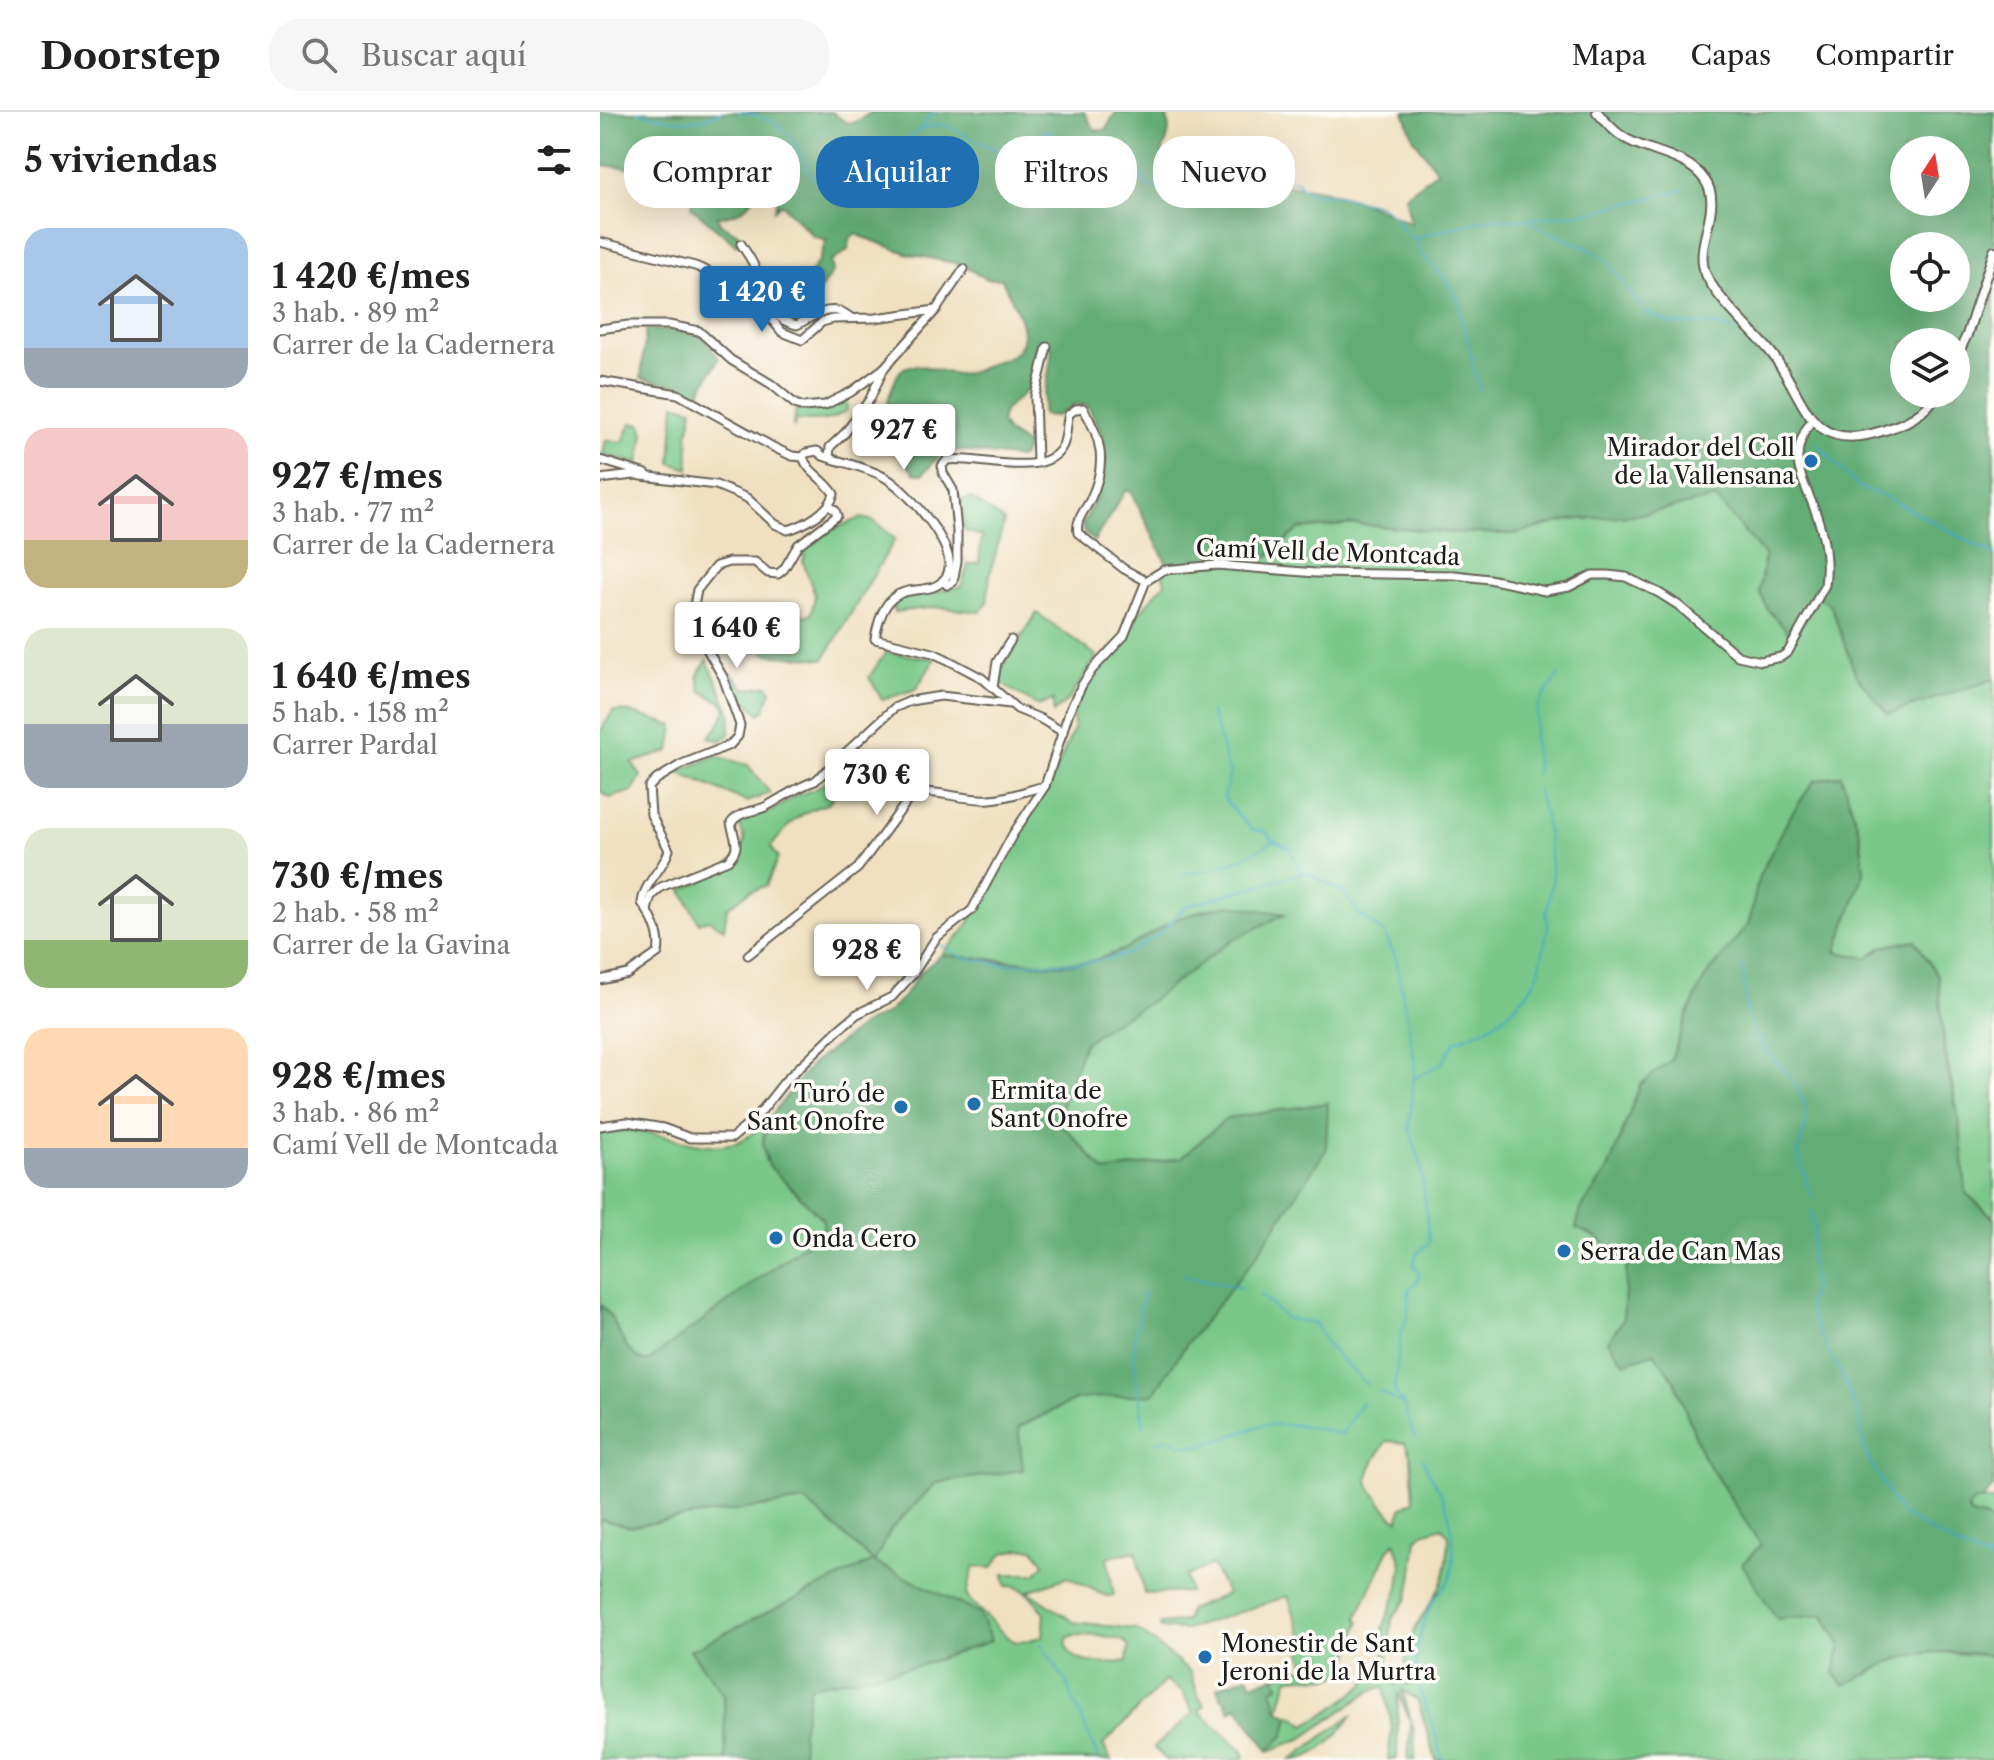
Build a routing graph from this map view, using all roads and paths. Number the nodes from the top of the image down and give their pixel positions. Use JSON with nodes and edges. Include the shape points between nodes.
{"nodes":[{"id":1,"x":1597,"y":112,"type":"edge"},
{"id":2,"x":600,"y":242,"type":"edge"},
{"id":3,"x":741,"y":244,"type":"dead end"},
{"id":4,"x":1994,"y":251,"type":"edge"},
{"id":5,"x":964,"y":269,"type":"dead end"},
{"id":6,"x":936,"y":310,"type":"junction"},
{"id":7,"x":850,"y":317,"type":"junction"},
{"id":8,"x":1969,"y":328,"type":"edge"},
{"id":9,"x":600,"y":329,"type":"edge"},
{"id":10,"x":1047,"y":347,"type":"dead end"},
{"id":11,"x":884,"y":368,"type":"junction"},
{"id":12,"x":600,"y":381,"type":"edge"},
{"id":13,"x":1926,"y":408,"type":"edge"},
{"id":14,"x":1811,"y":421,"type":"junction"},
{"id":15,"x":803,"y":457,"type":"junction"},
{"id":16,"x":829,"y":458,"type":"junction"},
{"id":17,"x":600,"y":460,"type":"edge"},
{"id":18,"x":1037,"y":461,"type":"junction"},
{"id":19,"x":652,"y":477,"type":"junction"},
{"id":20,"x":600,"y":479,"type":"edge"},
{"id":21,"x":829,"y":506,"type":"junction"},
{"id":22,"x":943,"y":580,"type":"junction"},
{"id":23,"x":1146,"y":581,"type":"junction"},
{"id":24,"x":1011,"y":640,"type":"dead end"},
{"id":25,"x":993,"y":687,"type":"junction"},
{"id":26,"x":1010,"y":704,"type":"junction"},
{"id":27,"x":1063,"y":732,"type":"junction"},
{"id":28,"x":1045,"y":786,"type":"junction"},
{"id":29,"x":647,"y":910,"type":"junction"},
{"id":30,"x":748,"y":955,"type":"dead end"},
{"id":31,"x":600,"y":980,"type":"edge"},
{"id":32,"x":600,"y":1126,"type":"edge"}],
"edges":[{"from":1,"to":14,"type":"street","via":[[1624,138],[1681,161],[1705,180],[1711,200],[1705,270],[1784,368]]},
{"from":2,"to":7,"type":"street","via":[[695,266],[745,287],[772,322],[793,338],[802,340],[822,322]]},
{"from":3,"to":7,"type":"street","via":[[778,317],[797,325],[828,310]]},
{"from":4,"to":8,"type":"street"},
{"from":5,"to":6,"type":"street"},
{"from":6,"to":7,"type":"street"},
{"from":6,"to":11,"type":"street"},
{"from":9,"to":11,"type":"street","via":[[657,325],[699,331],[731,360],[803,407],[825,405]]},
{"from":10,"to":18,"type":"street","via":[[1035,396]]},
{"from":11,"to":16,"type":"street","via":[[870,399],[830,447]]},
{"from":12,"to":15,"type":"street","via":[[678,394],[775,448]]},
{"from":13,"to":14,"type":"street","via":[[1876,433],[1840,436]]},
{"from":14,"to":23,"type":"street","name":"Camí Vell de Montcada","via":[[1797,453],[1798,472],[1820,524],[1827,574],[1788,652],[1772,659],[1738,656],[1678,605],[1626,577],[1592,575],[1545,591],[1455,575],[1217,565],[1164,570]]},
{"from":15,"to":16,"type":"street","via":[[817,451]]},
{"from":15,"to":21,"type":"street","via":[[834,494]]},
{"from":16,"to":22,"type":"street","via":[[876,473],[902,491],[946,548],[949,563]]},
{"from":17,"to":19,"type":"street"},
{"from":18,"to":22,"type":"street","via":[[1013,465],[969,458],[947,460],[942,466],[953,490],[957,561],[953,582],[947,585]]},
{"from":18,"to":23,"type":"street","via":[[1058,453],[1069,414],[1083,408],[1102,450],[1078,533]]},
{"from":19,"to":20,"type":"street"},
{"from":19,"to":21,"type":"street","via":[[733,491],[788,530]]},
{"from":21,"to":29,"type":"street","via":[[837,516],[798,545],[778,574],[755,562],[729,562],[716,566],[697,590],[692,617],[740,725],[730,745],[682,764],[649,787],[651,815],[669,850],[643,896]]},
{"from":22,"to":25,"type":"street","via":[[889,601],[875,639],[933,653]]},
{"from":23,"to":27,"type":"street","via":[[1124,636],[1082,685]]},
{"from":24,"to":25,"type":"street","via":[[997,662]]},
{"from":25,"to":26,"type":"street"},
{"from":26,"to":27,"type":"street"},
{"from":26,"to":29,"type":"street","via":[[941,696],[894,708],[815,781],[763,808],[736,815],[731,823],[736,853],[661,887]]},
{"from":27,"to":28,"type":"street"},
{"from":28,"to":30,"type":"street","via":[[989,799],[914,792],[858,868]]},
{"from":28,"to":32,"type":"street","via":[[972,910],[936,938],[892,997],[857,1014],[817,1049],[743,1131],[732,1138],[701,1139],[645,1124]]},
{"from":29,"to":31,"type":"street","via":[[658,933],[658,953],[628,974]]}]}
